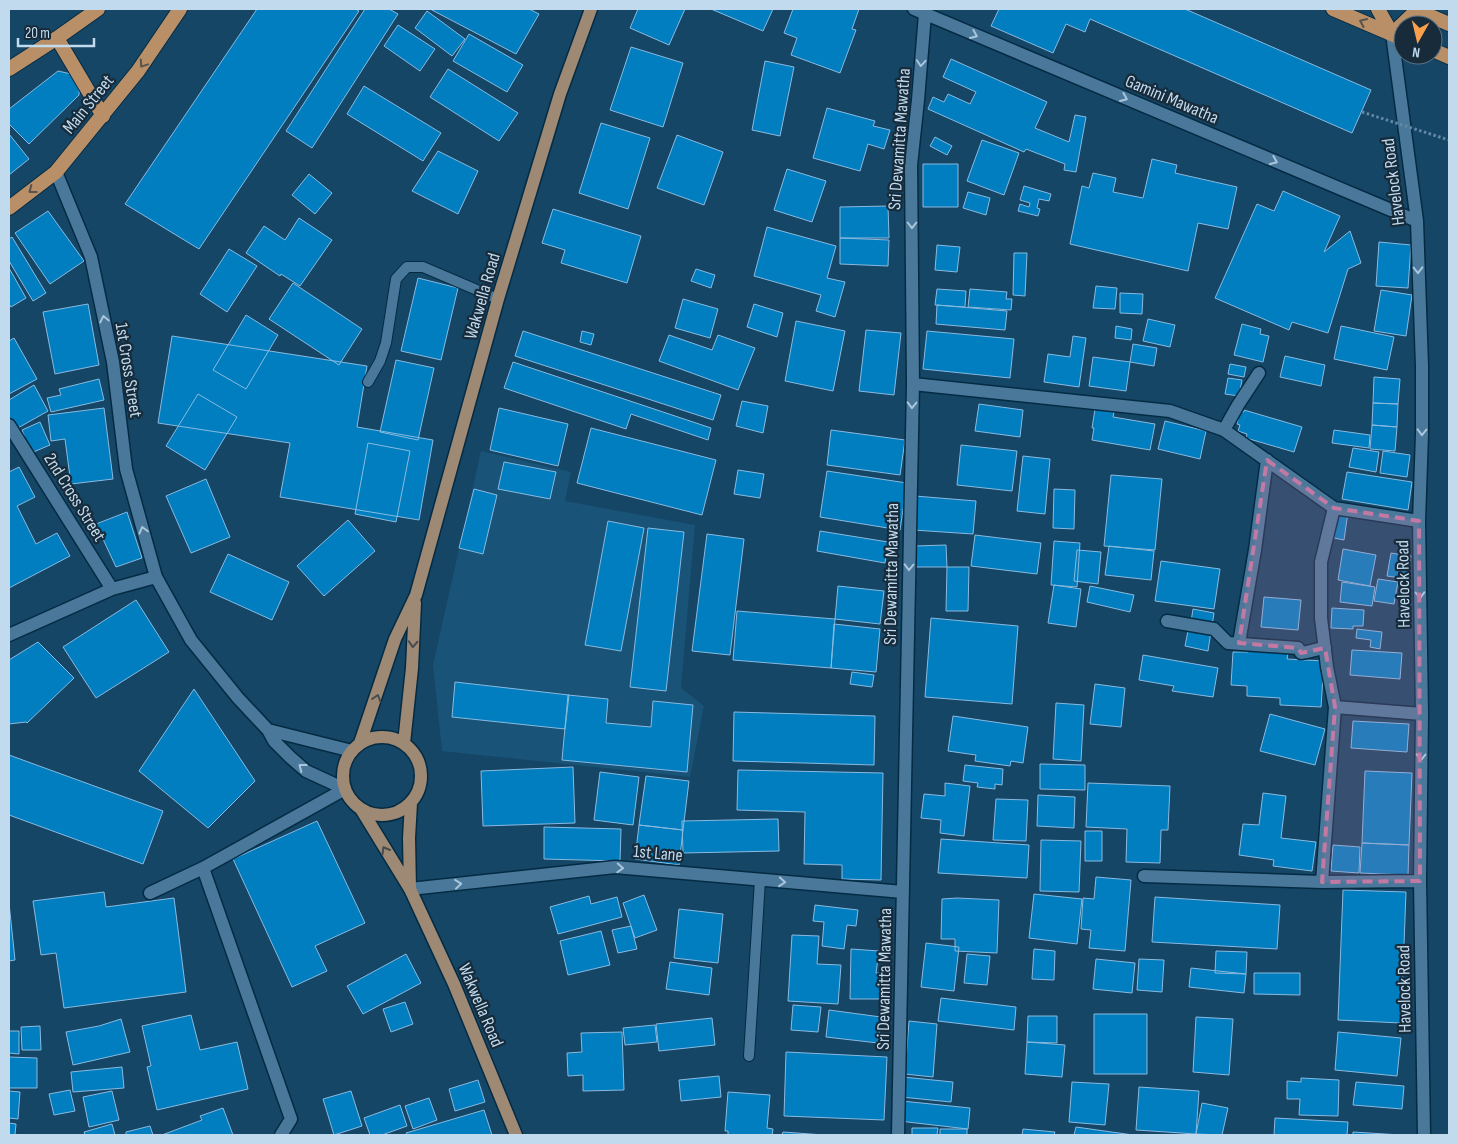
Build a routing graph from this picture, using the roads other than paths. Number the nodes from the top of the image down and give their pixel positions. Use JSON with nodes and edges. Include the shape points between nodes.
{"nodes":[{"id":1,"x":98,"y":9,"type":"edge"},
{"id":2,"x":180,"y":9,"type":"edge"},
{"id":3,"x":591,"y":9,"type":"edge"},
{"id":4,"x":1333,"y":9,"type":"edge"},
{"id":5,"x":1378,"y":9,"type":"edge"},
{"id":6,"x":1416,"y":9,"type":"edge"},
{"id":7,"x":919,"y":11,"type":"edge"},
{"id":8,"x":1449,"y":24,"type":"edge"},
{"id":9,"x":1393,"y":30,"type":"edge"},
{"id":10,"x":1393,"y":34,"type":"edge"},
{"id":11,"x":58,"y":38,"type":"junction"},
{"id":12,"x":1400,"y":65,"type":"edge"},
{"id":13,"x":9,"y":69,"type":"edge"},
{"id":14,"x":103,"y":116,"type":"junction"},
{"id":15,"x":56,"y":172,"type":"junction"},
{"id":16,"x":9,"y":208,"type":"edge"},
{"id":17,"x":1417,"y":221,"type":"junction"},
{"id":18,"x":498,"y":299,"type":"junction"},
{"id":19,"x":1259,"y":373,"type":"dead end"},
{"id":20,"x":368,"y":382,"type":"dead end"},
{"id":21,"x":913,"y":384,"type":"junction"},
{"id":22,"x":9,"y":425,"type":"edge"},
{"id":23,"x":1224,"y":430,"type":"junction"},
{"id":24,"x":1266,"y":460,"type":"junction"},
{"id":25,"x":1334,"y":508,"type":"junction"},
{"id":26,"x":1419,"y":521,"type":"junction"},
{"id":27,"x":156,"y":577,"type":"junction"},
{"id":28,"x":112,"y":589,"type":"junction"},
{"id":29,"x":416,"y":595,"type":"junction"},
{"id":30,"x":1166,"y":621,"type":"dead end"},
{"id":31,"x":11,"y":629,"type":"edge"},
{"id":32,"x":1239,"y":643,"type":"junction"},
{"id":33,"x":1325,"y":648,"type":"junction"},
{"id":34,"x":1335,"y":707,"type":"junction"},
{"id":35,"x":1422,"y":714,"type":"junction"},
{"id":36,"x":268,"y":730,"type":"junction"},
{"id":37,"x":404,"y":743,"type":"junction"},
{"id":38,"x":356,"y":747,"type":"junction"},
{"id":39,"x":345,"y":789,"type":"junction"},
{"id":40,"x":411,"y":803,"type":"junction"},
{"id":41,"x":361,"y":810,"type":"junction"},
{"id":42,"x":203,"y":868,"type":"junction"},
{"id":43,"x":1144,"y":876,"type":"dead end"},
{"id":44,"x":760,"y":880,"type":"junction"},
{"id":45,"x":1420,"y":881,"type":"junction"},
{"id":46,"x":1322,"y":882,"type":"junction"},
{"id":47,"x":410,"y":889,"type":"junction"},
{"id":48,"x":903,"y":892,"type":"junction"},
{"id":49,"x":150,"y":893,"type":"dead end"},
{"id":50,"x":749,"y":1056,"type":"dead end"},
{"id":51,"x":281,"y":1135,"type":"edge"},
{"id":52,"x":516,"y":1135,"type":"edge"},
{"id":53,"x":898,"y":1135,"type":"edge"},
{"id":54,"x":1424,"y":1135,"type":"edge"}],
"edges":[{"from":1,"to":11,"type":"highway"},
{"from":2,"to":14,"type":"highway","name":"Main Street","one_way":true},
{"from":3,"to":18,"type":"main road","name":"Wakwella Road","via":[[560,94]]},
{"from":10,"to":4,"type":"highway","one_way":true},
{"from":5,"to":9,"type":"highway"},
{"from":6,"to":8,"type":"highway"},
{"from":7,"to":17,"type":"street","name":"Gamini Mawatha","one_way":true},
{"from":7,"to":21,"type":"street","name":"Sri Dewamitta Mawatha","one_way":true,"via":[[918,100],[911,164]]},
{"from":11,"to":13,"type":"highway"},
{"from":11,"to":14,"type":"highway"},
{"from":12,"to":17,"type":"street","name":"Havelock Road"},
{"from":14,"to":15,"type":"highway","name":"Main Street"},
{"from":15,"to":16,"type":"highway","name":"Main Street","one_way":true},
{"from":27,"to":15,"type":"street","name":"1st Cross Street","one_way":true,"via":[[126,468],[112,362],[91,257]]},
{"from":17,"to":26,"type":"street","name":"Havelock Road","one_way":true,"via":[[1422,434]]},
{"from":18,"to":20,"type":"lane","via":[[423,267],[407,267],[396,279],[386,343],[380,362]]},
{"from":18,"to":29,"type":"main road","name":"Wakwella Road"},
{"from":19,"to":23,"type":"street"},
{"from":21,"to":23,"type":"street","via":[[1170,411]]},
{"from":21,"to":48,"type":"street","name":"Sri Dewamitta Mawatha","one_way":true},
{"from":22,"to":28,"type":"street","name":"2nd Cross Street"},
{"from":23,"to":24,"type":"street"},
{"from":24,"to":25,"type":"street"},
{"from":24,"to":32,"type":"street"},
{"from":25,"to":26,"type":"street"},
{"from":25,"to":33,"type":"street","via":[[1321,562],[1321,618]]},
{"from":26,"to":35,"type":"street","name":"Havelock Road","one_way":true},
{"from":27,"to":28,"type":"street"},
{"from":27,"to":36,"type":"street","name":"1st Cross Street","via":[[190,640]]},
{"from":28,"to":31,"type":"street"},
{"from":29,"to":37,"type":"main road","name":"Wakwella Road","one_way":true},
{"from":38,"to":29,"type":"main road","name":"Wakwella Road","one_way":true,"via":[[395,639]]},
{"from":30,"to":32,"type":"street","via":[[1214,629],[1228,643]]},
{"from":32,"to":33,"type":"street","via":[[1298,648],[1301,653]]},
{"from":33,"to":34,"type":"street"},
{"from":34,"to":35,"type":"street"},
{"from":34,"to":46,"type":"street"},
{"from":35,"to":45,"type":"street","name":"Havelock Road","one_way":true},
{"from":36,"to":38,"type":"street"},
{"from":39,"to":36,"type":"street","name":"1st Cross Street","one_way":true,"via":[[306,771],[274,741]]},
{"from":37,"to":38,"type":"main road","via":[[394,738],[370,738]]},
{"from":37,"to":40,"type":"main road","via":[[414,753],[422,779],[419,792]]},
{"from":38,"to":39,"type":"main road","via":[[343,767]]},
{"from":39,"to":41,"type":"main road"},
{"from":39,"to":42,"type":"street"},
{"from":40,"to":41,"type":"main road","via":[[400,812],[387,815]]},
{"from":40,"to":47,"type":"main road","name":"Wakwella Road"},
{"from":47,"to":41,"type":"main road","name":"Wakwella Road","one_way":true},
{"from":42,"to":49,"type":"street"},
{"from":42,"to":51,"type":"street","via":[[291,1119]]},
{"from":43,"to":46,"type":"street"},
{"from":47,"to":44,"type":"street","name":"1st Lane","one_way":true,"via":[[615,867]]},
{"from":44,"to":48,"type":"street","name":"1st Lane","one_way":true},
{"from":44,"to":50,"type":"lane"},
{"from":45,"to":46,"type":"street"},
{"from":45,"to":54,"type":"street","name":"Havelock Road"},
{"from":47,"to":52,"type":"main road","name":"Wakwella Road","via":[[454,984]]},
{"from":48,"to":53,"type":"street","name":"Sri Dewamitta Mawatha"}]}
